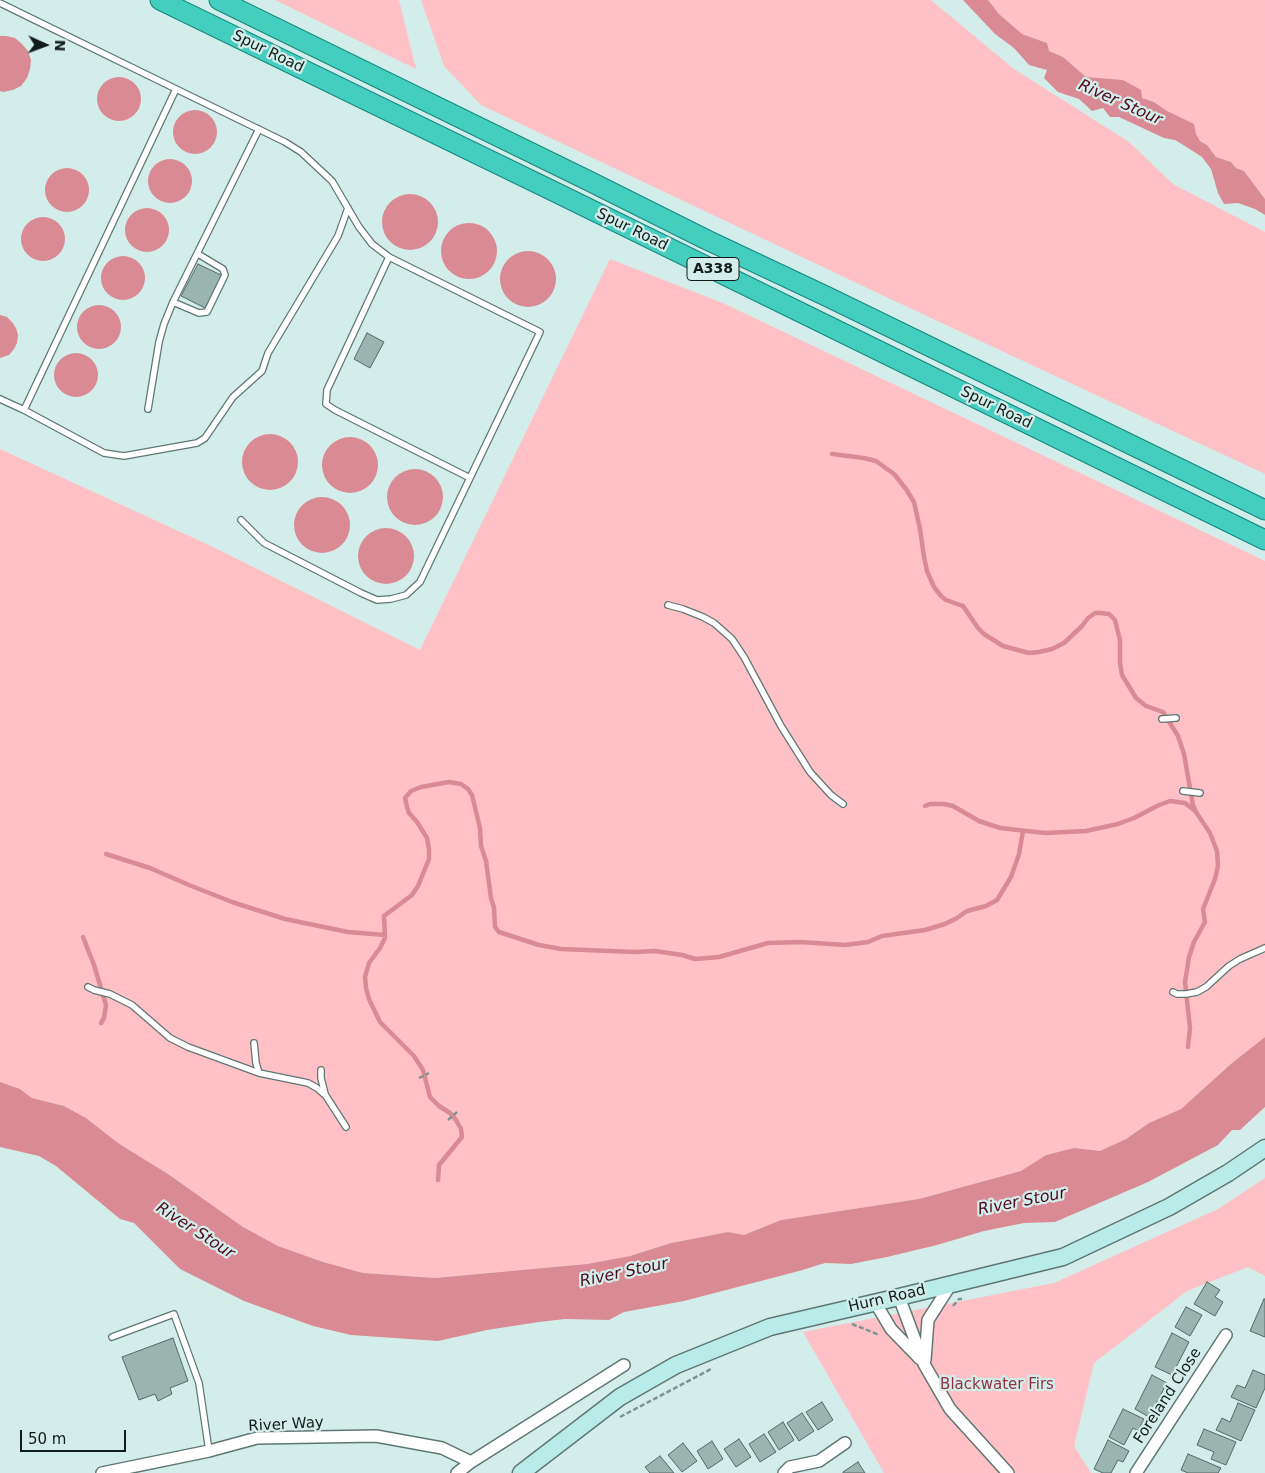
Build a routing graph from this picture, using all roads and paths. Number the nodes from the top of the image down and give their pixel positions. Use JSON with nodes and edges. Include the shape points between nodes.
{"nodes":[{"id":1,"x":144,"y":0,"type":"edge"},
{"id":2,"x":160,"y":0,"type":"edge"},
{"id":3,"x":218,"y":0,"type":"edge"},
{"id":4,"x":0,"y":3,"type":"edge"},
{"id":5,"x":232,"y":35,"type":"junction"},
{"id":6,"x":176,"y":89,"type":"junction"},
{"id":7,"x":259,"y":129,"type":"junction"},
{"id":8,"x":348,"y":208,"type":"junction"},
{"id":9,"x":198,"y":254,"type":"junction"},
{"id":10,"x":389,"y":257,"type":"junction"},
{"id":11,"x":173,"y":302,"type":"junction"},
{"id":12,"x":0,"y":399,"type":"edge"},
{"id":13,"x":148,"y":409,"type":"dead end"},
{"id":14,"x":24,"y":410,"type":"junction"},
{"id":15,"x":470,"y":478,"type":"junction"},
{"id":16,"x":1265,"y":510,"type":"edge"},
{"id":17,"x":241,"y":520,"type":"dead end"},
{"id":18,"x":1265,"y":540,"type":"edge"},
{"id":19,"x":668,"y":605,"type":"dead end"},
{"id":20,"x":1176,"y":718,"type":"dead end"},
{"id":21,"x":1162,"y":719,"type":"dead end"},
{"id":22,"x":1183,"y":791,"type":"dead end"},
{"id":23,"x":1200,"y":793,"type":"dead end"},
{"id":24,"x":843,"y":804,"type":"dead end"},
{"id":25,"x":1265,"y":948,"type":"edge"},
{"id":26,"x":88,"y":987,"type":"dead end"},
{"id":27,"x":1172,"y":992,"type":"dead end"},
{"id":28,"x":254,"y":1043,"type":"dead end"},
{"id":29,"x":321,"y":1070,"type":"dead end"},
{"id":30,"x":259,"y":1072,"type":"junction"},
{"id":31,"x":429,"y":1073,"type":"dead end"},
{"id":32,"x":418,"y":1078,"type":"dead end"},
{"id":33,"x":326,"y":1096,"type":"junction"},
{"id":34,"x":457,"y":1112,"type":"dead end"},
{"id":35,"x":448,"y":1120,"type":"dead end"},
{"id":36,"x":346,"y":1127,"type":"dead end"},
{"id":37,"x":1265,"y":1148,"type":"edge"},
{"id":38,"x":951,"y":1284,"type":"junction"},
{"id":39,"x":899,"y":1297,"type":"junction"},
{"id":40,"x":875,"y":1302,"type":"junction"},
{"id":41,"x":852,"y":1324,"type":"dead end"},
{"id":42,"x":891,"y":1329,"type":"junction"},
{"id":43,"x":1226,"y":1334,"type":"dead end"},
{"id":44,"x":112,"y":1337,"type":"dead end"},
{"id":45,"x":924,"y":1364,"type":"junction"},
{"id":46,"x":624,"y":1365,"type":"dead end"},
{"id":47,"x":714,"y":1368,"type":"dead end"},
{"id":48,"x":616,"y":1419,"type":"dead end"},
{"id":49,"x":845,"y":1443,"type":"dead end"},
{"id":50,"x":209,"y":1450,"type":"junction"},
{"id":51,"x":470,"y":1462,"type":"junction"},
{"id":52,"x":102,"y":1473,"type":"edge"},
{"id":53,"x":457,"y":1473,"type":"edge"},
{"id":54,"x":520,"y":1473,"type":"edge"},
{"id":55,"x":784,"y":1473,"type":"edge"},
{"id":56,"x":1008,"y":1473,"type":"edge"},
{"id":57,"x":1136,"y":1473,"type":"edge"}],
"edges":[{"from":1,"to":5,"type":"highway"},
{"from":2,"to":5,"type":"highway","name":"Spur Road","number":"A338"},
{"from":3,"to":16,"type":"highway","name":"Spur Road","number":"A338"},
{"from":4,"to":6,"type":"lane"},
{"from":5,"to":18,"type":"highway","name":"Spur Road","number":"A338"},
{"from":6,"to":7,"type":"lane"},
{"from":6,"to":14,"type":"lane"},
{"from":7,"to":8,"type":"lane","via":[[302,152],[317,165],[332,180]]},
{"from":7,"to":9,"type":"lane"},
{"from":8,"to":10,"type":"lane","via":[[372,244]]},
{"from":8,"to":14,"type":"lane","via":[[338,236],[268,353],[262,371],[233,397],[205,438],[197,443],[124,456],[104,453]]},
{"from":9,"to":11,"type":"lane"},
{"from":9,"to":11,"type":"lane","via":[[224,269],[225,275],[207,312],[199,313]]},
{"from":10,"to":15,"type":"lane","via":[[327,390],[326,404]]},
{"from":10,"to":15,"type":"lane","via":[[540,332]]},
{"from":11,"to":13,"type":"lane","via":[[159,342]]},
{"from":12,"to":14,"type":"lane"},
{"from":15,"to":17,"type":"lane","via":[[420,582],[406,595],[391,599],[377,600],[361,593],[264,543]]},
{"from":19,"to":24,"type":"lane","via":[[693,612],[714,623],[732,639],[810,772]]},
{"from":20,"to":21,"type":"lane"},
{"from":22,"to":23,"type":"lane"},
{"from":25,"to":27,"type":"lane","via":[[1229,966],[1198,992]]},
{"from":26,"to":30,"type":"lane","via":[[132,1005],[170,1038],[188,1047]]},
{"from":28,"to":30,"type":"lane"},
{"from":29,"to":33,"type":"lane"},
{"from":30,"to":33,"type":"lane","via":[[308,1083]]},
{"from":31,"to":32,"type":"path"},
{"from":33,"to":36,"type":"lane"},
{"from":34,"to":35,"type":"path"},
{"from":37,"to":38,"type":"main road","name":"Hurn Road","via":[[1169,1207],[1063,1257]]},
{"from":38,"to":39,"type":"main road","name":"Hurn Road"},
{"from":38,"to":45,"type":"street","via":[[928,1320]]},
{"from":39,"to":40,"type":"main road","name":"Hurn Road"},
{"from":39,"to":45,"type":"street"},
{"from":40,"to":42,"type":"street"},
{"from":40,"to":54,"type":"main road","name":"Hurn Road","via":[[770,1327],[676,1365],[620,1397]]},
{"from":41,"to":42,"type":"path","via":[[877,1334]]},
{"from":42,"to":45,"type":"street"},
{"from":43,"to":57,"type":"street","name":"Foreland Close"},
{"from":44,"to":50,"type":"lane","via":[[174,1314],[199,1383]]},
{"from":45,"to":56,"type":"street","via":[[950,1409]]},
{"from":46,"to":51,"type":"street"},
{"from":47,"to":48,"type":"path"},
{"from":49,"to":55,"type":"street","via":[[819,1461],[790,1467]]},
{"from":50,"to":51,"type":"street","name":"River Way","via":[[258,1438],[376,1436],[442,1448]]},
{"from":50,"to":52,"type":"street","name":"River Way"},
{"from":51,"to":53,"type":"street"}]}
